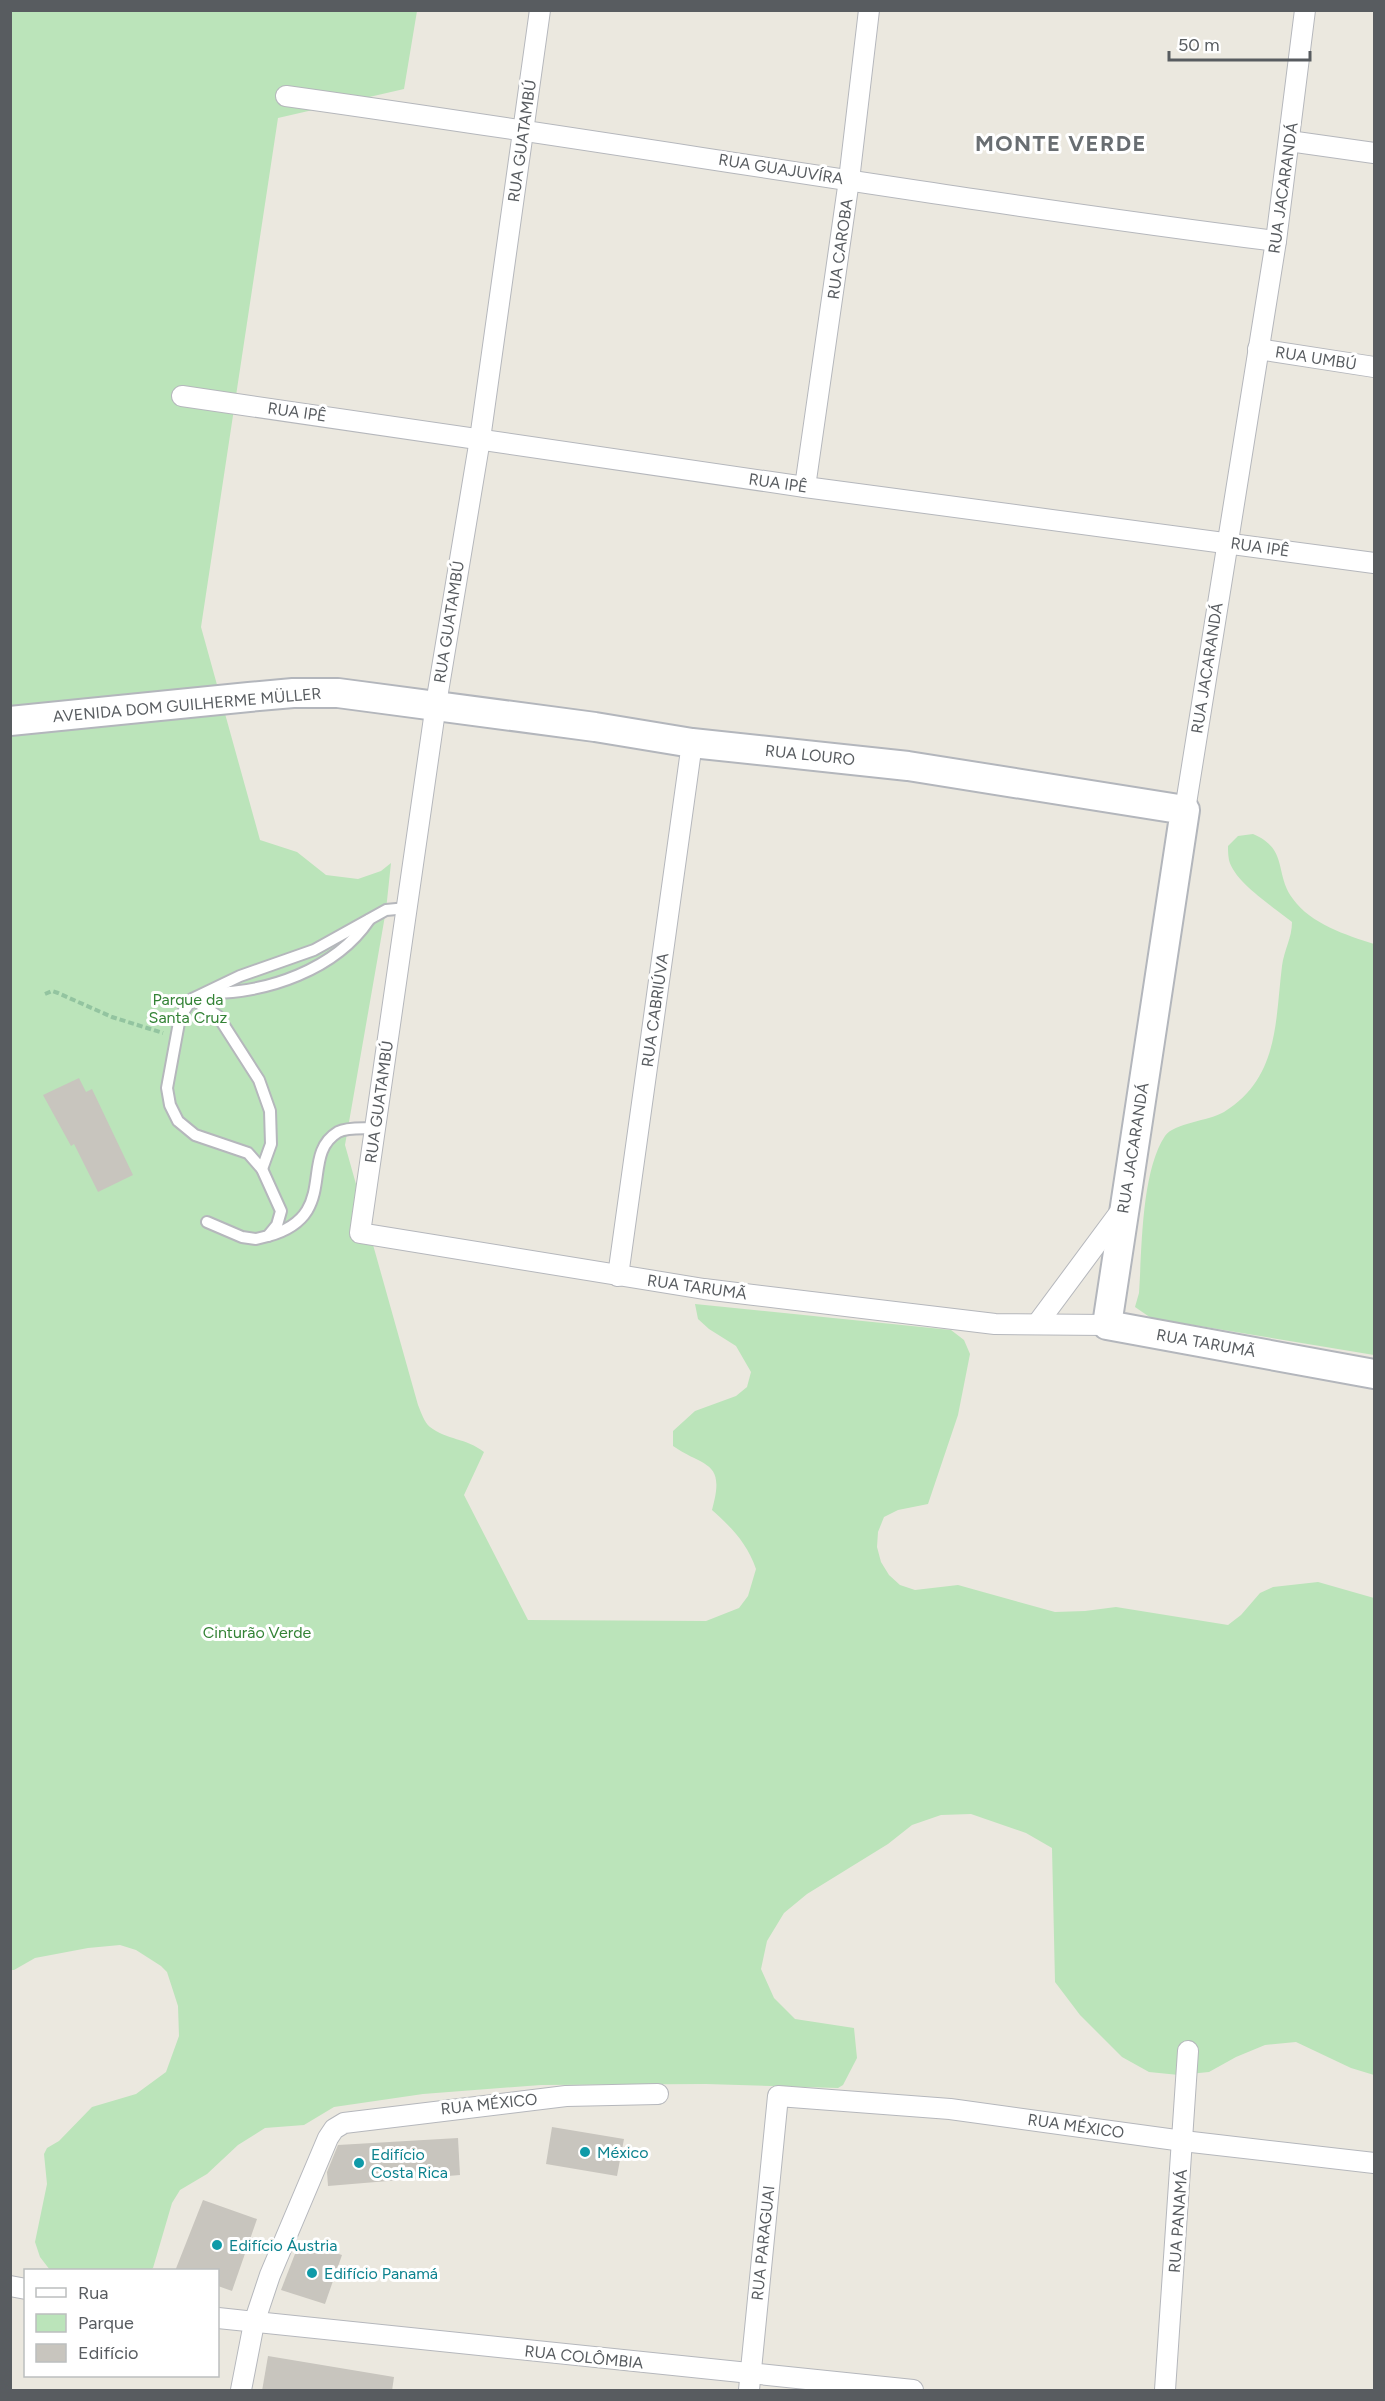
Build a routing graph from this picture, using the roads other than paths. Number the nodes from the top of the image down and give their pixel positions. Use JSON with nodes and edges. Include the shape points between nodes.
{"nodes":[{"id":1,"x":540,"y":10,"type":"edge"},
{"id":2,"x":869,"y":10,"type":"edge"},
{"id":3,"x":1305,"y":10,"type":"edge"},
{"id":4,"x":286,"y":96,"type":"dead end"},
{"id":5,"x":524,"y":129,"type":"junction"},
{"id":6,"x":1290,"y":141,"type":"junction"},
{"id":7,"x":1374,"y":153,"type":"edge"},
{"id":8,"x":849,"y":180,"type":"junction"},
{"id":9,"x":1276,"y":241,"type":"junction"},
{"id":10,"x":1258,"y":349,"type":"junction"},
{"id":11,"x":1374,"y":366,"type":"edge"},
{"id":12,"x":182,"y":396,"type":"dead end"},
{"id":13,"x":480,"y":439,"type":"junction"},
{"id":14,"x":805,"y":487,"type":"junction"},
{"id":15,"x":1227,"y":543,"type":"junction"},
{"id":16,"x":1374,"y":563,"type":"edge"},
{"id":17,"x":436,"y":704,"type":"junction"},
{"id":18,"x":10,"y":721,"type":"edge"},
{"id":19,"x":692,"y":743,"type":"junction"},
{"id":20,"x":1185,"y":810,"type":"junction"},
{"id":21,"x":407,"y":908,"type":"junction"},
{"id":22,"x":370,"y":917,"type":"junction"},
{"id":23,"x":205,"y":993,"type":"junction"},
{"id":24,"x":192,"y":999,"type":"junction"},
{"id":25,"x":375,"y":1128,"type":"junction"},
{"id":26,"x":262,"y":1169,"type":"junction"},
{"id":27,"x":1125,"y":1206,"type":"junction"},
{"id":28,"x":207,"y":1222,"type":"dead end"},
{"id":29,"x":360,"y":1233,"type":"joint"},
{"id":30,"x":268,"y":1236,"type":"junction"},
{"id":31,"x":618,"y":1276,"type":"junction"},
{"id":32,"x":1036,"y":1324,"type":"junction"},
{"id":33,"x":1107,"y":1325,"type":"junction"},
{"id":34,"x":1374,"y":1374,"type":"edge"},
{"id":35,"x":1188,"y":2050,"type":"dead end"},
{"id":36,"x":658,"y":2094,"type":"dead end"},
{"id":37,"x":778,"y":2096,"type":"joint"},
{"id":38,"x":1183,"y":2141,"type":"junction"},
{"id":39,"x":1374,"y":2163,"type":"edge"},
{"id":40,"x":219,"y":2318,"type":"edge"},
{"id":41,"x":254,"y":2323,"type":"junction"},
{"id":42,"x":750,"y":2383,"type":"edge"},
{"id":43,"x":241,"y":2391,"type":"edge"},
{"id":44,"x":913,"y":2391,"type":"edge"},
{"id":45,"x":1165,"y":2391,"type":"edge"}],
"edges":[{"from":1,"to":5,"type":"street","name":"RUA GUATAMBÚ"},
{"from":2,"to":8,"type":"street","name":"RUA CAROBA"},
{"from":3,"to":6,"type":"street","name":"RUA JACARANDÁ"},
{"from":4,"to":5,"type":"street","name":"RUA GUAJUVÍRA"},
{"from":5,"to":8,"type":"street","name":"RUA GUAJUVÍRA"},
{"from":5,"to":13,"type":"street","name":"RUA GUATAMBÚ"},
{"from":6,"to":7,"type":"street"},
{"from":6,"to":9,"type":"street","name":"RUA JACARANDÁ"},
{"from":8,"to":9,"type":"street","name":"RUA GUAJUVÍRA"},
{"from":8,"to":14,"type":"street","name":"RUA CAROBA"},
{"from":9,"to":10,"type":"street","name":"RUA JACARANDÁ"},
{"from":10,"to":11,"type":"street","name":"RUA UMBÚ"},
{"from":10,"to":15,"type":"street","name":"RUA JACARANDÁ"},
{"from":12,"to":13,"type":"street","name":"RUA IPÊ"},
{"from":13,"to":14,"type":"street","name":"RUA IPÊ"},
{"from":13,"to":17,"type":"street","name":"RUA GUATAMBÚ"},
{"from":14,"to":15,"type":"street","name":"RUA IPÊ"},
{"from":15,"to":16,"type":"street","name":"RUA IPÊ"},
{"from":15,"to":20,"type":"street","name":"RUA JACARANDÁ"},
{"from":17,"to":18,"type":"street","name":"AVENIDA DOM GUILHERME MÜLLER","via":[[338,693],[292,693]]},
{"from":17,"to":19,"type":"street","name":"RUA LOURO"},
{"from":17,"to":21,"type":"street","name":"RUA GUATAMBÚ"},
{"from":19,"to":20,"type":"street","name":"RUA LOURO","via":[[908,766]]},
{"from":19,"to":31,"type":"street","name":"RUA CABRIÚVA"},
{"from":20,"to":27,"type":"street","name":"RUA JACARANDÁ"},
{"from":21,"to":22,"type":"lane","via":[[386,910]]},
{"from":21,"to":25,"type":"street","name":"RUA GUATAMBÚ"},
{"from":22,"to":23,"type":"lane","via":[[314,950]]},
{"from":22,"to":23,"type":"lane","via":[[349,943],[327,960],[289,978],[253,989]]},
{"from":23,"to":24,"type":"lane"},
{"from":24,"to":26,"type":"lane","via":[[218,1016],[259,1080],[270,1111],[271,1144]]},
{"from":24,"to":26,"type":"lane","via":[[180,1017],[168,1088],[170,1105],[178,1122],[195,1135],[248,1153]]},
{"from":25,"to":29,"type":"street","name":"RUA GUATAMBÚ"},
{"from":25,"to":30,"type":"lane","via":[[338,1132],[326,1144],[312,1202],[305,1214],[285,1232]]},
{"from":26,"to":30,"type":"lane","via":[[281,1211],[278,1225]]},
{"from":27,"to":32,"type":"street"},
{"from":27,"to":33,"type":"street","name":"RUA JACARANDÁ"},
{"from":28,"to":30,"type":"lane","via":[[242,1237]]},
{"from":29,"to":31,"type":"street","name":"RUA TARUMÃ"},
{"from":31,"to":32,"type":"street","name":"RUA TARUMÃ","via":[[995,1324]]},
{"from":32,"to":33,"type":"street","name":"RUA TARUMÃ"},
{"from":33,"to":34,"type":"street","name":"RUA TARUMÃ"},
{"from":35,"to":38,"type":"street","name":"RUA PANAMÁ"},
{"from":36,"to":41,"type":"street","name":"RUA MÉXICO","via":[[566,2096],[344,2123],[328,2138]]},
{"from":37,"to":38,"type":"street","name":"RUA MÉXICO","via":[[950,2109]]},
{"from":37,"to":42,"type":"street","name":"RUA PARAGUAI"},
{"from":38,"to":39,"type":"street","name":"RUA MÉXICO"},
{"from":38,"to":45,"type":"street","name":"RUA PANAMÁ"},
{"from":40,"to":41,"type":"street","name":"RUA COLÔMBIA"},
{"from":41,"to":42,"type":"street","name":"RUA COLÔMBIA"},
{"from":41,"to":43,"type":"street"},
{"from":42,"to":44,"type":"street","name":"RUA COLÔMBIA"}]}
